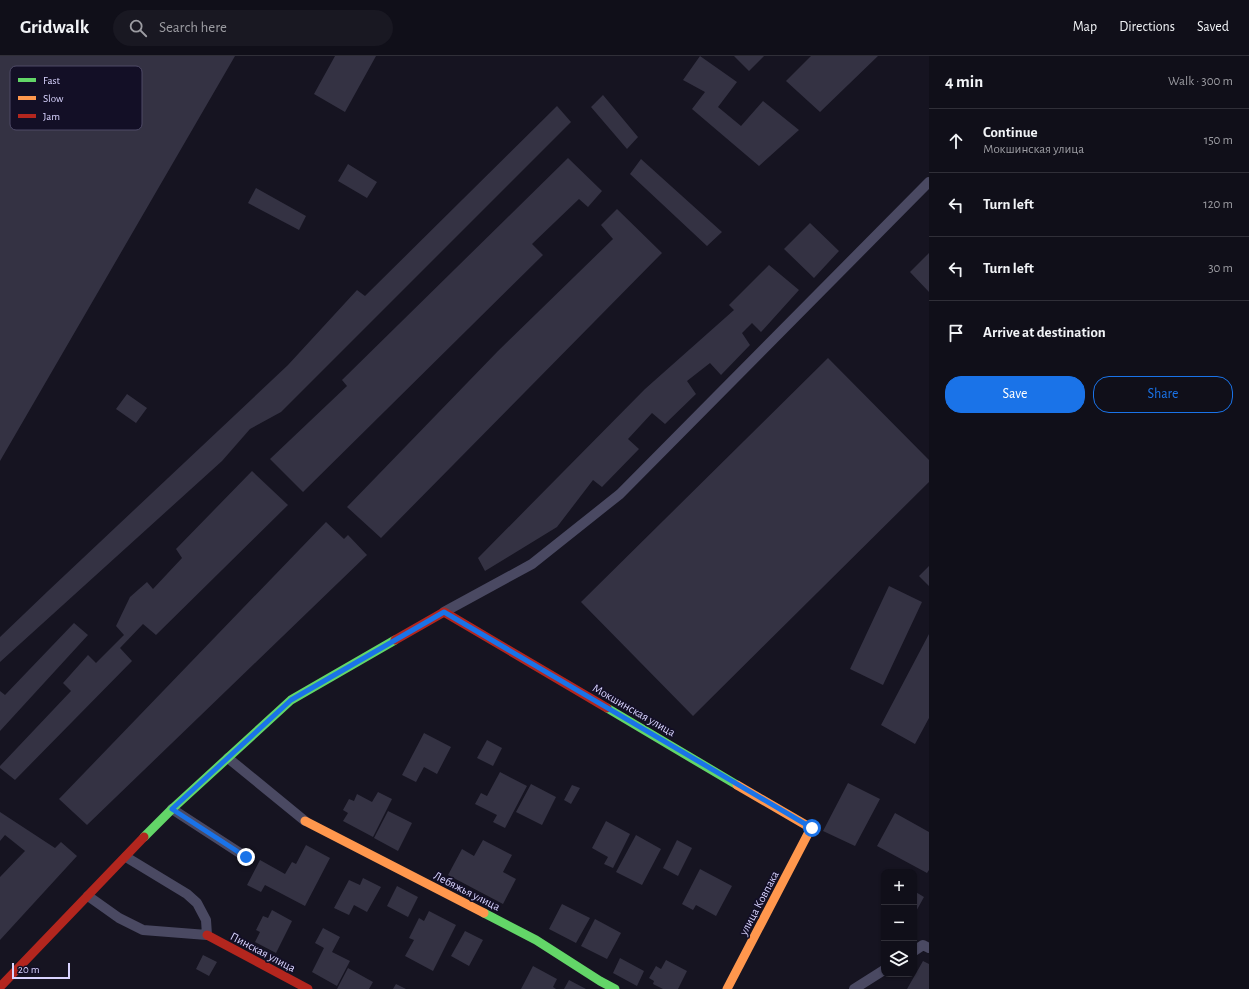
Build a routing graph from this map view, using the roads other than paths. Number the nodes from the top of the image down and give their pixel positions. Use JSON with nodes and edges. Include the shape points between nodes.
{"nodes":[{"id":1,"x":929,"y":182,"type":"edge"},
{"id":2,"x":444,"y":612,"type":"junction"},
{"id":3,"x":228,"y":758,"type":"junction"},
{"id":4,"x":172,"y":809,"type":"junction"},
{"id":5,"x":305,"y":821,"type":"joint"},
{"id":6,"x":812,"y":828,"type":"joint"},
{"id":7,"x":126,"y":857,"type":"junction"},
{"id":8,"x":246,"y":857,"type":"dead end"},
{"id":9,"x":88,"y":896,"type":"junction"},
{"id":10,"x":207,"y":935,"type":"junction"},
{"id":11,"x":929,"y":948,"type":"edge"},
{"id":12,"x":917,"y":949,"type":"edge"},
{"id":13,"x":881,"y":972,"type":"edge"},
{"id":14,"x":0,"y":987,"type":"edge"},
{"id":15,"x":308,"y":989,"type":"edge"},
{"id":16,"x":615,"y":989,"type":"edge"},
{"id":17,"x":727,"y":989,"type":"edge"},
{"id":18,"x":854,"y":989,"type":"edge"}],
"edges":[{"from":1,"to":2,"type":"lane","via":[[620,494],[532,564]]},
{"from":2,"to":3,"type":"street","via":[[291,700]]},
{"from":2,"to":6,"type":"street","name":"Мокшинская улица"},
{"from":3,"to":4,"type":"street"},
{"from":3,"to":5,"type":"lane"},
{"from":4,"to":7,"type":"street"},
{"from":4,"to":8,"type":"lane"},
{"from":5,"to":16,"type":"street","name":"Лебяжья улица","via":[[536,940]]},
{"from":6,"to":17,"type":"street","name":"улица Ковпака"},
{"from":7,"to":9,"type":"street"},
{"from":7,"to":10,"type":"lane","via":[[198,903],[206,920]]},
{"from":9,"to":10,"type":"lane","via":[[119,918],[143,930]]},
{"from":9,"to":14,"type":"street"},
{"from":10,"to":15,"type":"street","name":"Пинская улица"},
{"from":11,"to":12,"type":"lane","via":[[923,945]]},
{"from":13,"to":18,"type":"lane"}]}
